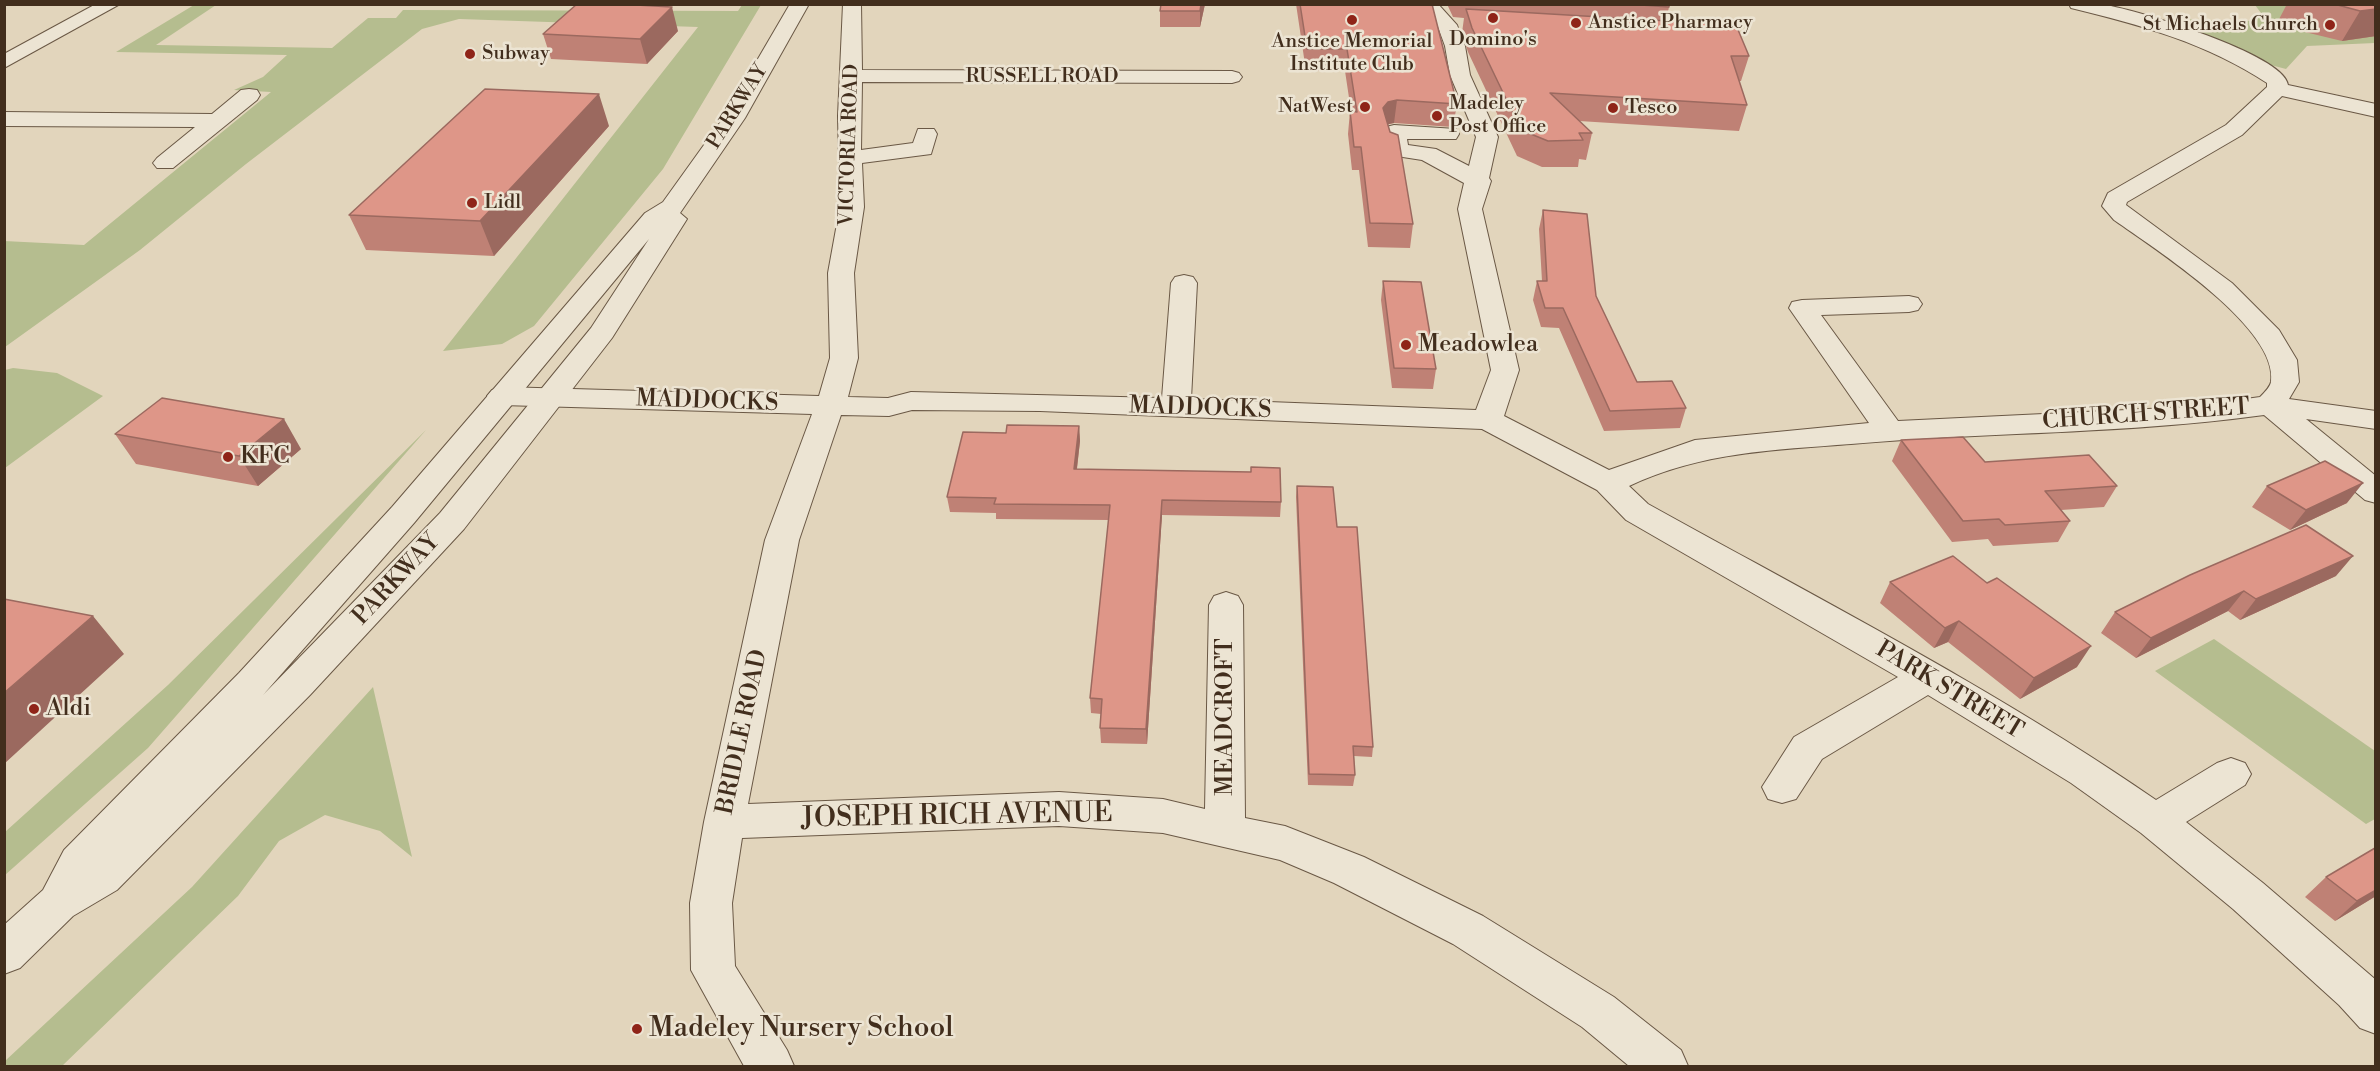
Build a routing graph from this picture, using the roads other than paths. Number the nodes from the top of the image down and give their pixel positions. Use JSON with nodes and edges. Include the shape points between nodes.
{"nodes":[{"id":1,"x":111,"y":4,"type":"edge"},
{"id":2,"x":800,"y":4,"type":"edge"},
{"id":3,"x":852,"y":4,"type":"edge"},
{"id":4,"x":1427,"y":4,"type":"edge"},
{"id":5,"x":2078,"y":4,"type":"edge"},
{"id":6,"x":4,"y":62,"type":"edge"},
{"id":7,"x":852,"y":76,"type":"junction"},
{"id":8,"x":1232,"y":77,"type":"dead end"},
{"id":9,"x":2278,"y":89,"type":"junction"},
{"id":10,"x":249,"y":95,"type":"dead end"},
{"id":11,"x":2376,"y":111,"type":"edge"},
{"id":12,"x":4,"y":119,"type":"edge"},
{"id":13,"x":217,"y":121,"type":"junction"},
{"id":14,"x":926,"y":134,"type":"dead end"},
{"id":15,"x":1448,"y":134,"type":"dead end"},
{"id":16,"x":850,"y":158,"type":"junction"},
{"id":17,"x":165,"y":163,"type":"dead end"},
{"id":18,"x":1479,"y":181,"type":"junction"},
{"id":19,"x":672,"y":207,"type":"junction"},
{"id":20,"x":1184,"y":283,"type":"dead end"},
{"id":21,"x":1909,"y":304,"type":"dead end"},
{"id":22,"x":510,"y":386,"type":"junction"},
{"id":23,"x":560,"y":388,"type":"junction"},
{"id":24,"x":832,"y":399,"type":"junction"},
{"id":25,"x":2270,"y":405,"type":"junction"},
{"id":26,"x":1176,"y":409,"type":"junction"},
{"id":27,"x":1488,"y":420,"type":"junction"},
{"id":28,"x":2376,"y":420,"type":"edge"},
{"id":29,"x":1890,"y":431,"type":"junction"},
{"id":30,"x":1608,"y":483,"type":"junction"},
{"id":31,"x":2376,"y":493,"type":"edge"},
{"id":32,"x":1226,"y":605,"type":"dead end"},
{"id":33,"x":1928,"y":677,"type":"junction"},
{"id":34,"x":2231,"y":774,"type":"dead end"},
{"id":35,"x":1782,"y":787,"type":"dead end"},
{"id":36,"x":2155,"y":821,"type":"junction"},
{"id":37,"x":724,"y":822,"type":"junction"},
{"id":38,"x":1226,"y":829,"type":"junction"},
{"id":39,"x":58,"y":903,"type":"junction"},
{"id":40,"x":4,"y":954,"type":"edge"},
{"id":41,"x":2376,"y":1012,"type":"edge"},
{"id":42,"x":770,"y":1066,"type":"edge"},
{"id":43,"x":1664,"y":1066,"type":"edge"}],
"edges":[{"from":1,"to":6,"type":"street"},
{"from":2,"to":19,"type":"street","name":"PARKWAY","via":[[734,118]]},
{"from":3,"to":7,"type":"street","name":"VICTORIA ROAD"},
{"from":4,"to":18,"type":"street","via":[[1447,25],[1460,75],[1487,137]]},
{"from":5,"to":9,"type":"street","via":[[2153,21],[2207,42],[2259,67],[2277,80]]},
{"from":7,"to":8,"type":"street","name":"RUSSELL ROAD"},
{"from":7,"to":16,"type":"street","name":"VICTORIA ROAD"},
{"from":9,"to":11,"type":"street"},
{"from":9,"to":25,"type":"street","name":"CHURCH STREET","via":[[2234,130],[2116,198],[2114,206],[2222,287],[2258,322],[2281,352],[2285,382]]},
{"from":10,"to":13,"type":"street"},
{"from":12,"to":13,"type":"street"},
{"from":13,"to":17,"type":"street"},
{"from":14,"to":16,"type":"street","via":[[924,149]]},
{"from":15,"to":18,"type":"street","via":[[1394,132],[1398,150],[1428,154]]},
{"from":16,"to":24,"type":"street","name":"VICTORIA ROAD","via":[[852,207],[841,273],[844,358]]},
{"from":18,"to":27,"type":"street","via":[[1470,209],[1505,370]]},
{"from":19,"to":22,"type":"street","name":"PARKWAY","via":[[654,218]]},
{"from":19,"to":23,"type":"street","name":"PARKWAY","via":[[677,217],[602,332]]},
{"from":20,"to":26,"type":"street"},
{"from":21,"to":29,"type":"street","via":[[1802,308]]},
{"from":22,"to":23,"type":"street","name":"MADDOCKS"},
{"from":22,"to":39,"type":"street","name":"PARKWAY","via":[[290,642],[79,863]]},
{"from":23,"to":24,"type":"street","name":"MADDOCKS"},
{"from":23,"to":39,"type":"street","name":"PARKWAY","via":[[452,521],[297,685],[102,877]]},
{"from":24,"to":26,"type":"street","name":"MADDOCKS","via":[[889,407],[911,401]]},
{"from":24,"to":37,"type":"street","name":"BRIDLE ROAD","via":[[782,540]]},
{"from":25,"to":28,"type":"street"},
{"from":25,"to":29,"type":"street","name":"CHURCH STREET","via":[[2189,416]]},
{"from":25,"to":31,"type":"street"},
{"from":26,"to":27,"type":"street","name":"MADDOCKS"},
{"from":27,"to":30,"type":"street","name":"PARK STREET"},
{"from":29,"to":30,"type":"street","name":"CHURCH STREET","via":[[1695,450]]},
{"from":30,"to":33,"type":"street","name":"PARK STREET","via":[[1637,512]]},
{"from":32,"to":38,"type":"street","name":"MEADCROFT"},
{"from":33,"to":35,"type":"street","via":[[1808,748]]},
{"from":33,"to":36,"type":"street","name":"PARK STREET","via":[[2085,772]]},
{"from":34,"to":36,"type":"street"},
{"from":36,"to":41,"type":"street","name":"PARK STREET","via":[[2257,903]]},
{"from":37,"to":38,"type":"street","name":"JOSEPH RICH AVENUE","via":[[1059,809],[1163,816]]},
{"from":37,"to":42,"type":"street","name":"BRIDLE ROAD","via":[[711,903],[713,970]]},
{"from":38,"to":43,"type":"street","name":"JOSEPH RICH AVENUE","via":[[1285,844],[1349,870],[1468,930],[1598,1012]]},
{"from":39,"to":40,"type":"street","name":"PARKWAY"}]}
